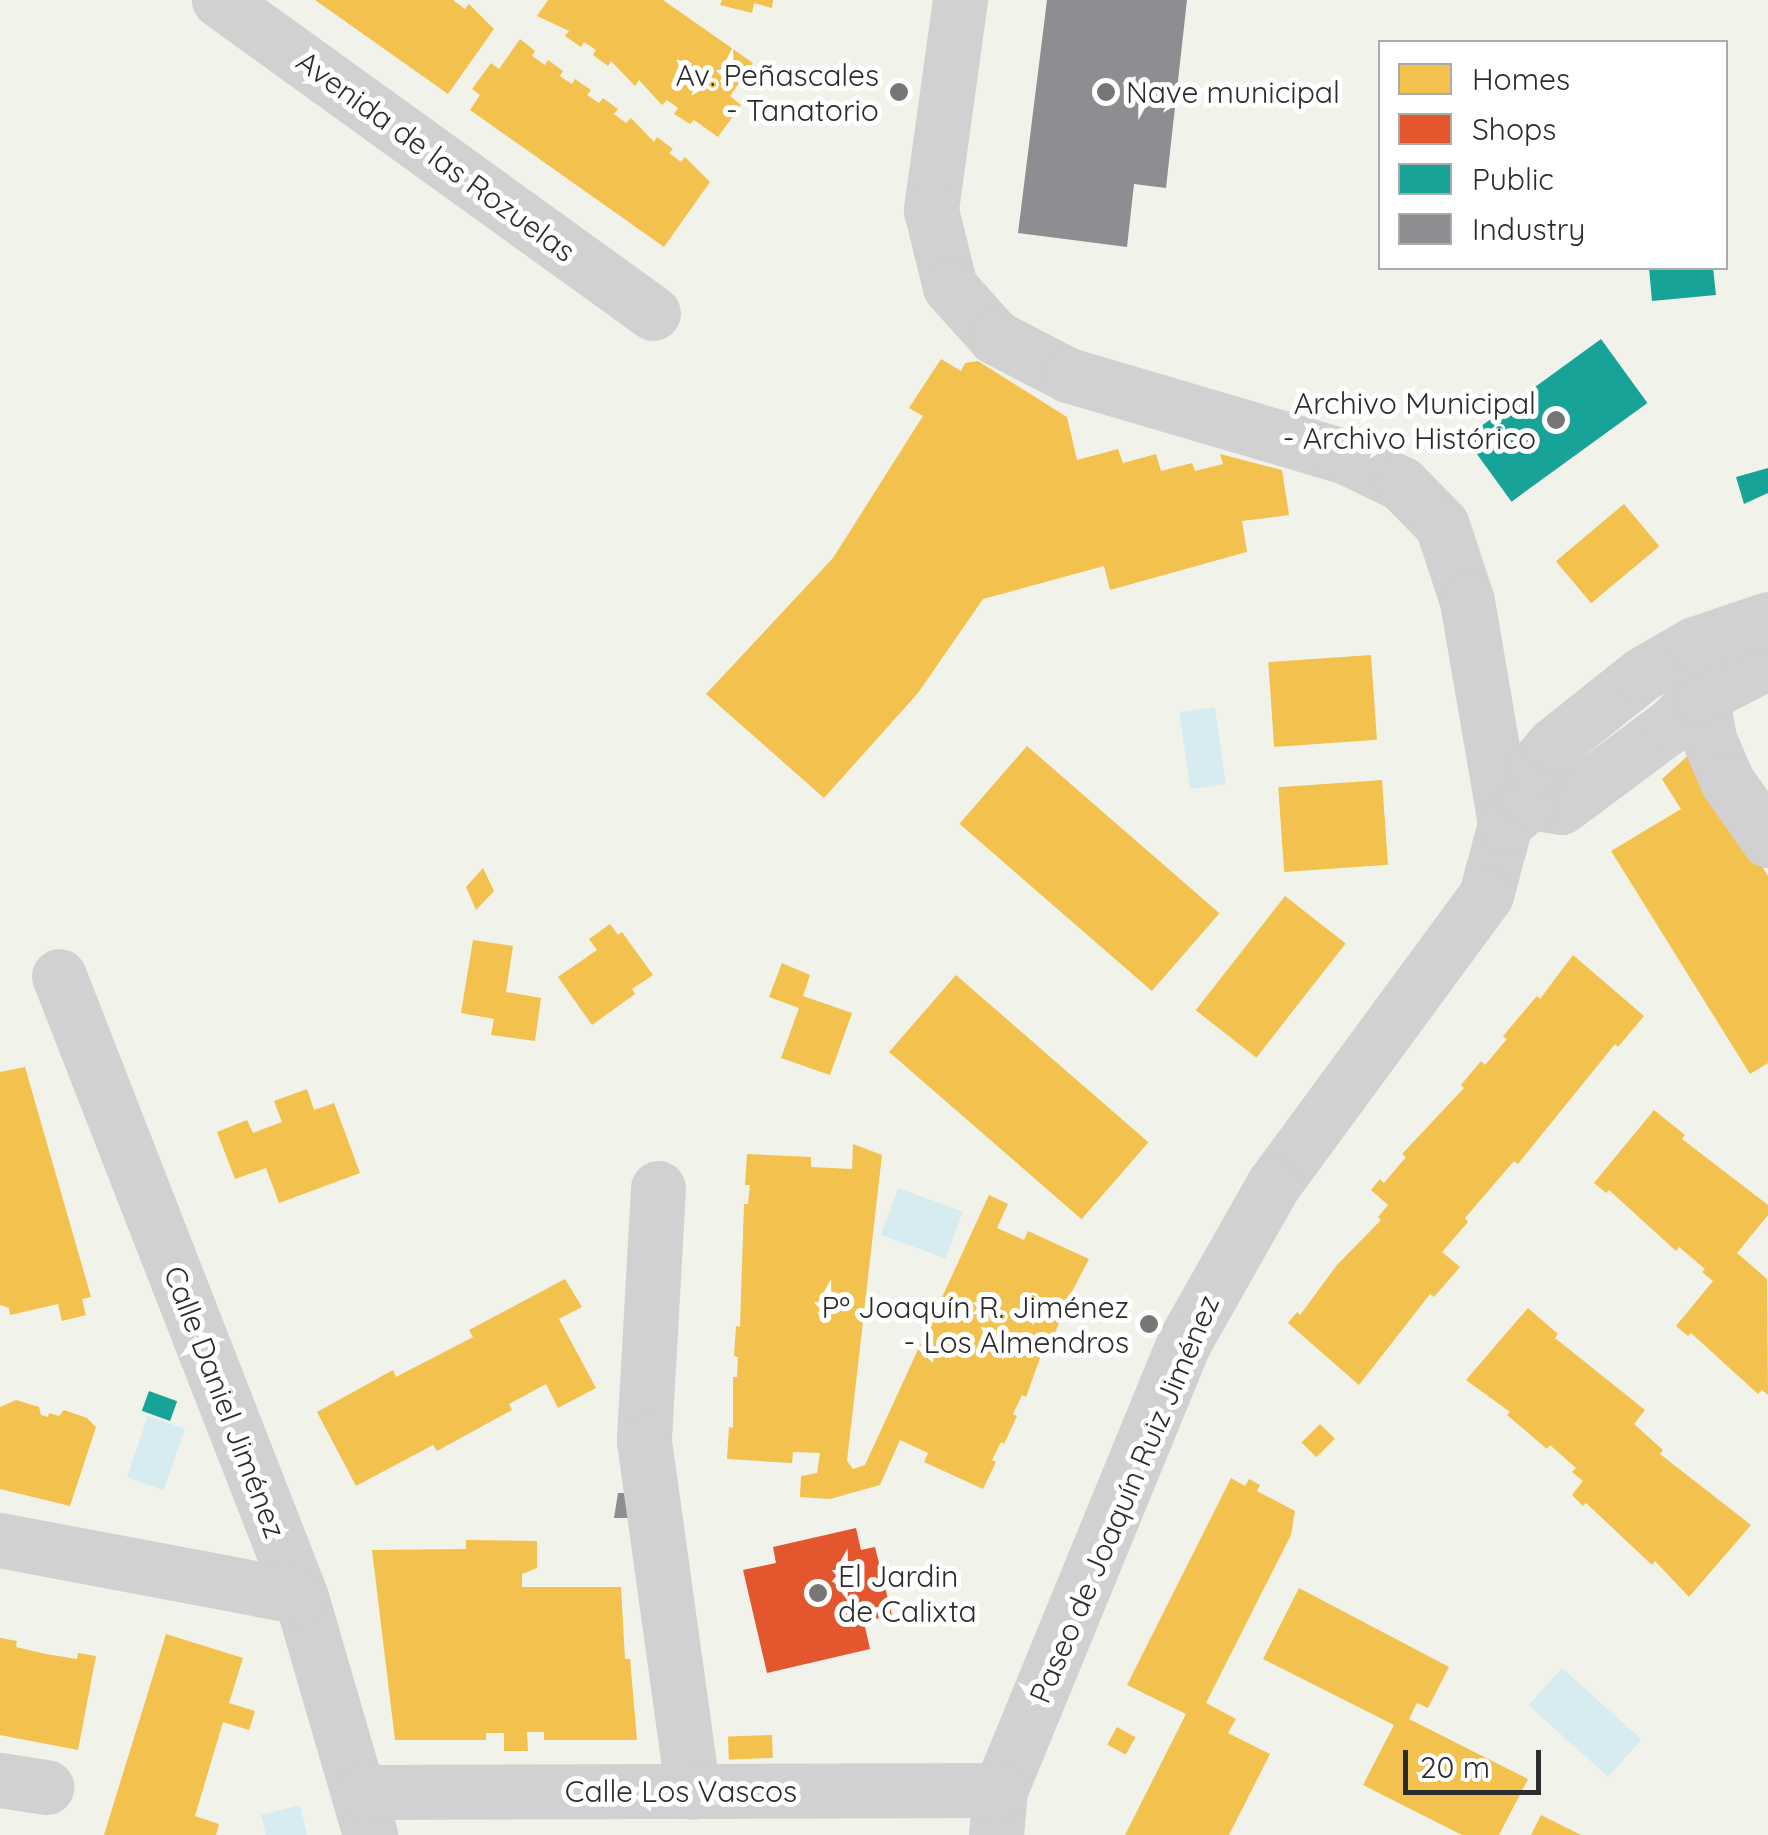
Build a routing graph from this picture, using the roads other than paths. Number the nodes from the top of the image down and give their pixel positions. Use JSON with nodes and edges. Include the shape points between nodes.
{"nodes":[{"id":1,"x":219,"y":0,"type":"edge"},
{"id":2,"x":960,"y":0,"type":"edge"},
{"id":3,"x":653,"y":313,"type":"dead end"},
{"id":4,"x":1768,"y":619,"type":"edge"},
{"id":5,"x":1768,"y":662,"type":"edge"},
{"id":6,"x":1697,"y":671,"type":"junction"},
{"id":7,"x":1517,"y":813,"type":"junction"},
{"id":8,"x":1768,"y":840,"type":"edge"},
{"id":9,"x":59,"y":976,"type":"dead end"},
{"id":10,"x":658,"y":1188,"type":"dead end"},
{"id":11,"x":0,"y":1540,"type":"edge"},
{"id":12,"x":301,"y":1597,"type":"junction"},
{"id":13,"x":693,"y":1792,"type":"junction"},
{"id":14,"x":998,"y":1812,"type":"edge"},
{"id":15,"x":366,"y":1813,"type":"edge"}],
"edges":[{"from":1,"to":3,"type":"street","name":"Avenida de las Rozuelas"},
{"from":2,"to":7,"type":"street","name":"Paseo de Joaquín Ruiz Jiménez","via":[[931,210],[950,287],[995,337],[1068,375],[1344,456],[1402,484],[1442,525]]},
{"from":4,"to":6,"type":"street","name":"Paseo de Joaquín Ruiz Jiménez"},
{"from":5,"to":6,"type":"street"},
{"from":6,"to":7,"type":"street","name":"Paseo de Joaquín Ruiz Jiménez","via":[[1642,674],[1553,745],[1535,766]]},
{"from":6,"to":8,"type":"street","via":[[1709,739],[1727,780]]},
{"from":7,"to":14,"type":"street","name":"Paseo de Joaquín Ruiz Jiménez","via":[[1486,895],[1272,1185],[1184,1342]]},
{"from":9,"to":12,"type":"street","name":"Calle Daniel Jiménez"},
{"from":10,"to":13,"type":"street","via":[[644,1440]]},
{"from":11,"to":12,"type":"street"},
{"from":12,"to":15,"type":"street","name":"Calle Daniel Jiménez"},
{"from":13,"to":14,"type":"street","name":"Calle Los Vascos"},
{"from":13,"to":15,"type":"street","name":"Calle Los Vascos"}]}
